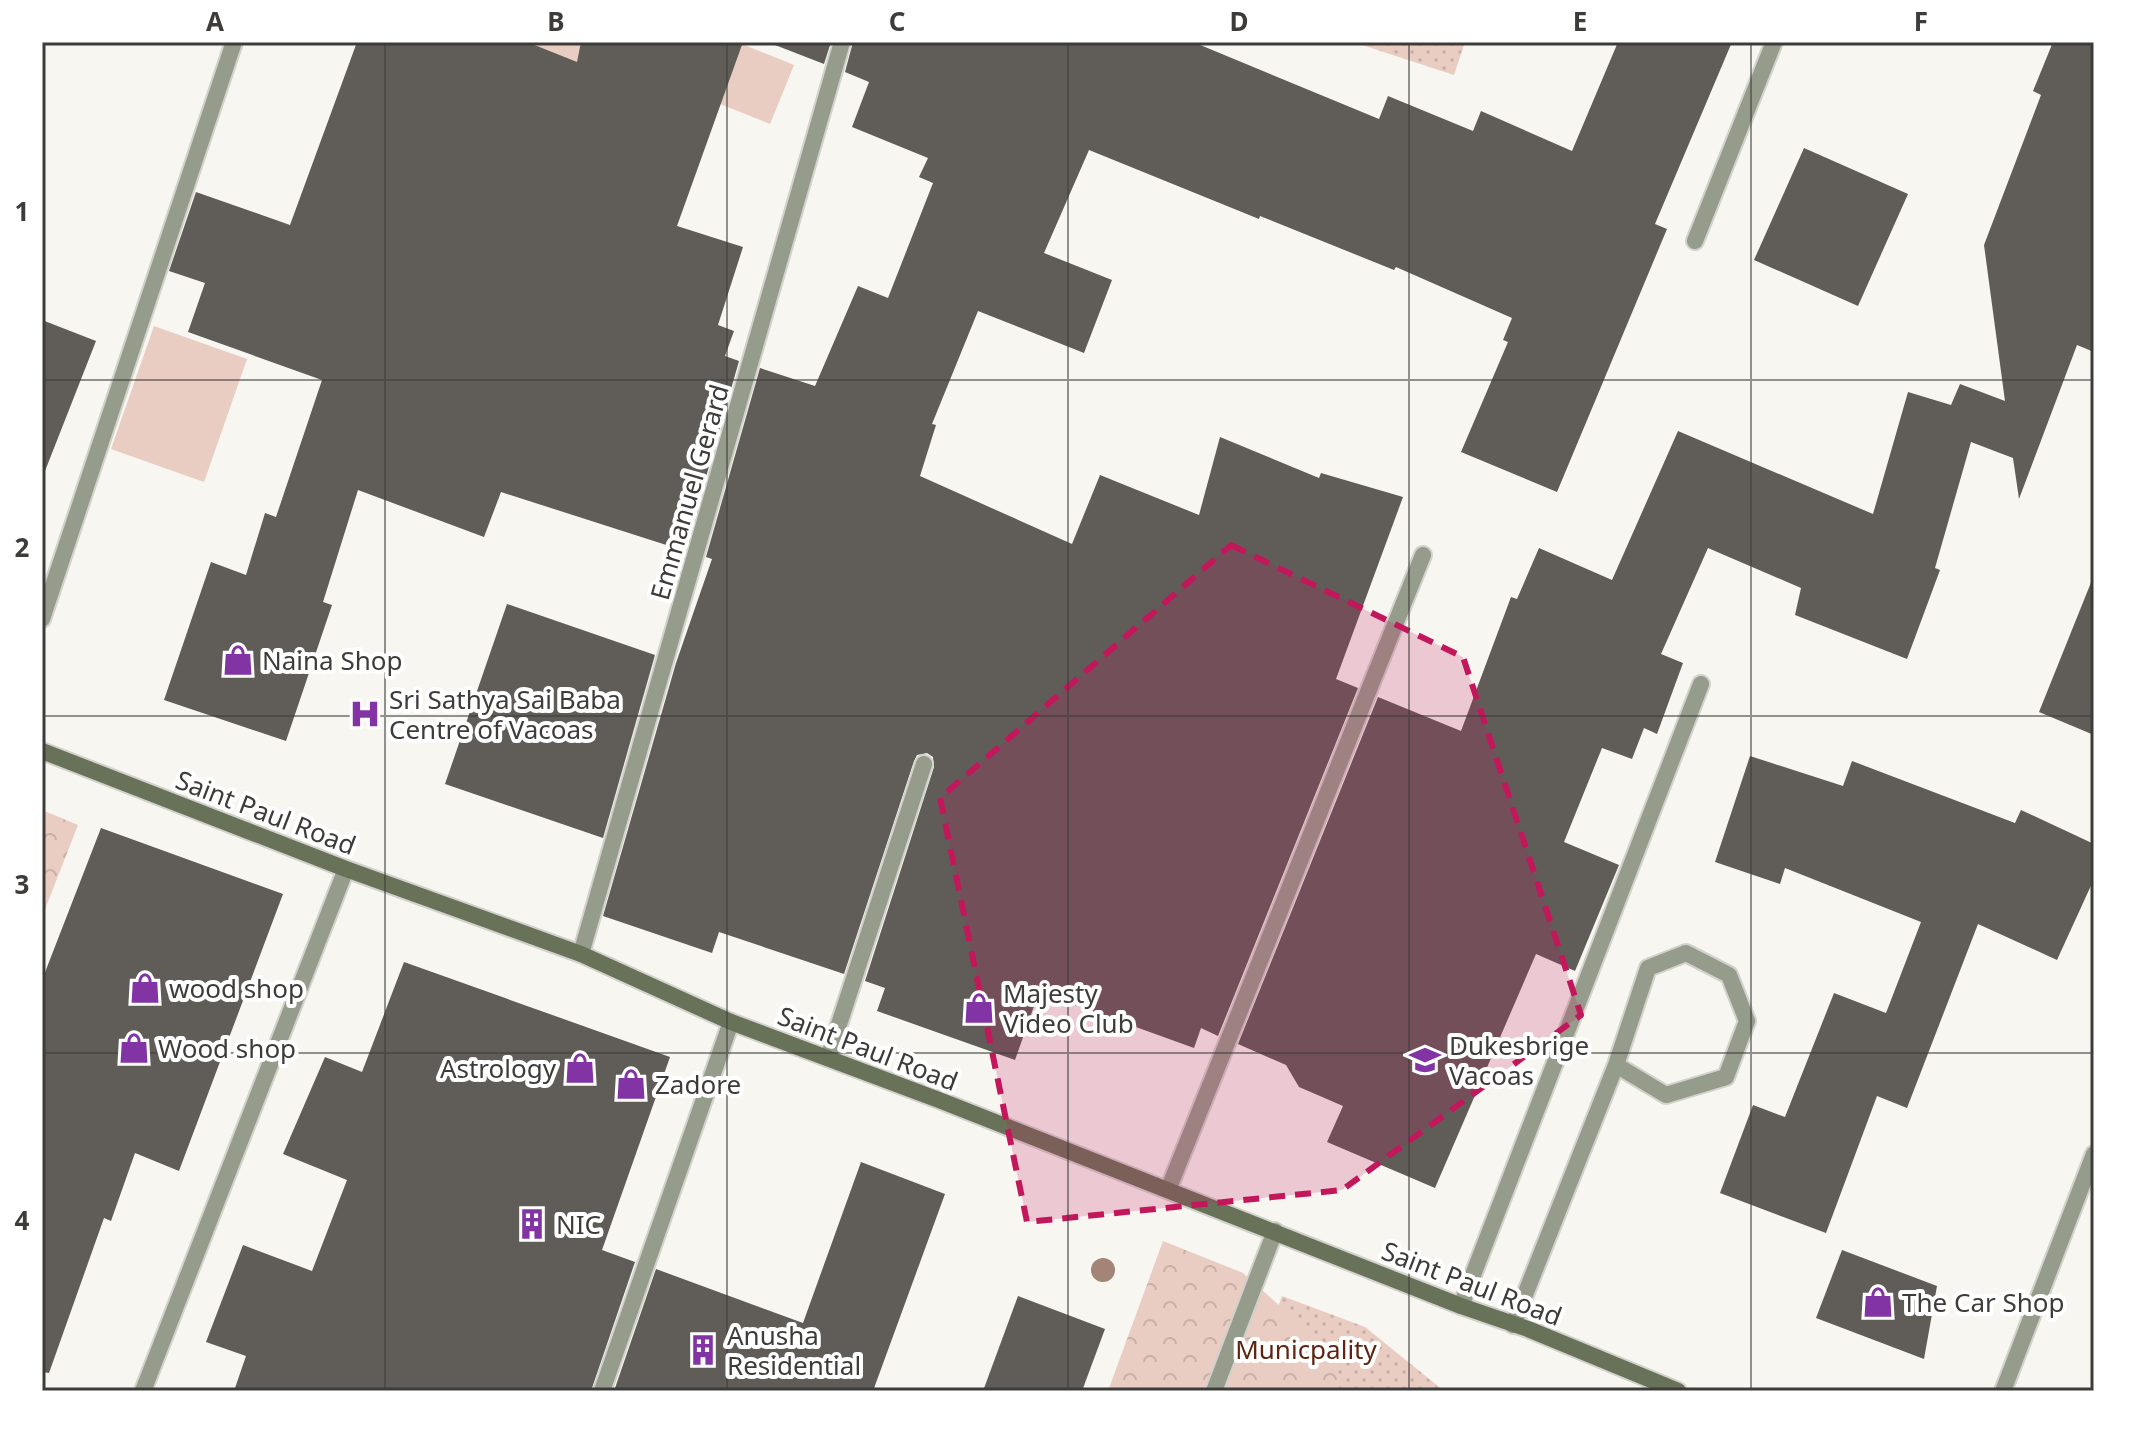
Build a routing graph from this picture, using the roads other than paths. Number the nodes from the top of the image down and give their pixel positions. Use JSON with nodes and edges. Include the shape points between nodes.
{"nodes":[{"id":1,"x":234,"y":42,"type":"edge"},
{"id":2,"x":842,"y":42,"type":"edge"},
{"id":3,"x":1774,"y":42,"type":"edge"},
{"id":4,"x":1695,"y":241,"type":"dead end"},
{"id":5,"x":1423,"y":555,"type":"dead end"},
{"id":6,"x":42,"y":619,"type":"edge"},
{"id":7,"x":1701,"y":684,"type":"dead end"},
{"id":8,"x":42,"y":751,"type":"edge"},
{"id":9,"x":924,"y":764,"type":"dead end"},
{"id":10,"x":346,"y":869,"type":"junction"},
{"id":11,"x":581,"y":954,"type":"junction"},
{"id":12,"x":731,"y":1022,"type":"junction"},
{"id":13,"x":828,"y":1058,"type":"junction"},
{"id":14,"x":1616,"y":1065,"type":"junction"},
{"id":15,"x":2094,"y":1154,"type":"edge"},
{"id":16,"x":1168,"y":1190,"type":"junction"},
{"id":17,"x":1275,"y":1231,"type":"junction"},
{"id":18,"x":1461,"y":1306,"type":"junction"},
{"id":19,"x":1513,"y":1325,"type":"junction"},
{"id":20,"x":143,"y":1391,"type":"edge"},
{"id":21,"x":602,"y":1391,"type":"edge"},
{"id":22,"x":1214,"y":1391,"type":"edge"},
{"id":23,"x":1678,"y":1391,"type":"edge"},
{"id":24,"x":2003,"y":1391,"type":"edge"}],
"edges":[{"from":1,"to":6,"type":"street"},
{"from":2,"to":11,"type":"street","name":"Emmanuel Gerard"},
{"from":3,"to":4,"type":"street"},
{"from":5,"to":16,"type":"street"},
{"from":7,"to":18,"type":"street"},
{"from":8,"to":10,"type":"main road","name":"Saint Paul Road"},
{"from":9,"to":13,"type":"street"},
{"from":10,"to":11,"type":"main road","name":"Saint Paul Road"},
{"from":10,"to":20,"type":"street"},
{"from":11,"to":12,"type":"main road","name":"Saint Paul Road"},
{"from":12,"to":13,"type":"main road","name":"Saint Paul Road"},
{"from":12,"to":21,"type":"street"},
{"from":13,"to":16,"type":"main road","name":"Saint Paul Road"},
{"from":14,"to":14,"type":"street","via":[[1648,968],[1686,953],[1729,975],[1747,1021],[1726,1077],[1666,1095]]},
{"from":14,"to":19,"type":"street"},
{"from":15,"to":24,"type":"street"},
{"from":16,"to":17,"type":"main road","name":"Saint Paul Road"},
{"from":17,"to":18,"type":"main road","name":"Saint Paul Road"},
{"from":17,"to":22,"type":"street"},
{"from":18,"to":19,"type":"main road","name":"Saint Paul Road"},
{"from":19,"to":23,"type":"main road","name":"Saint Paul Road"}]}
